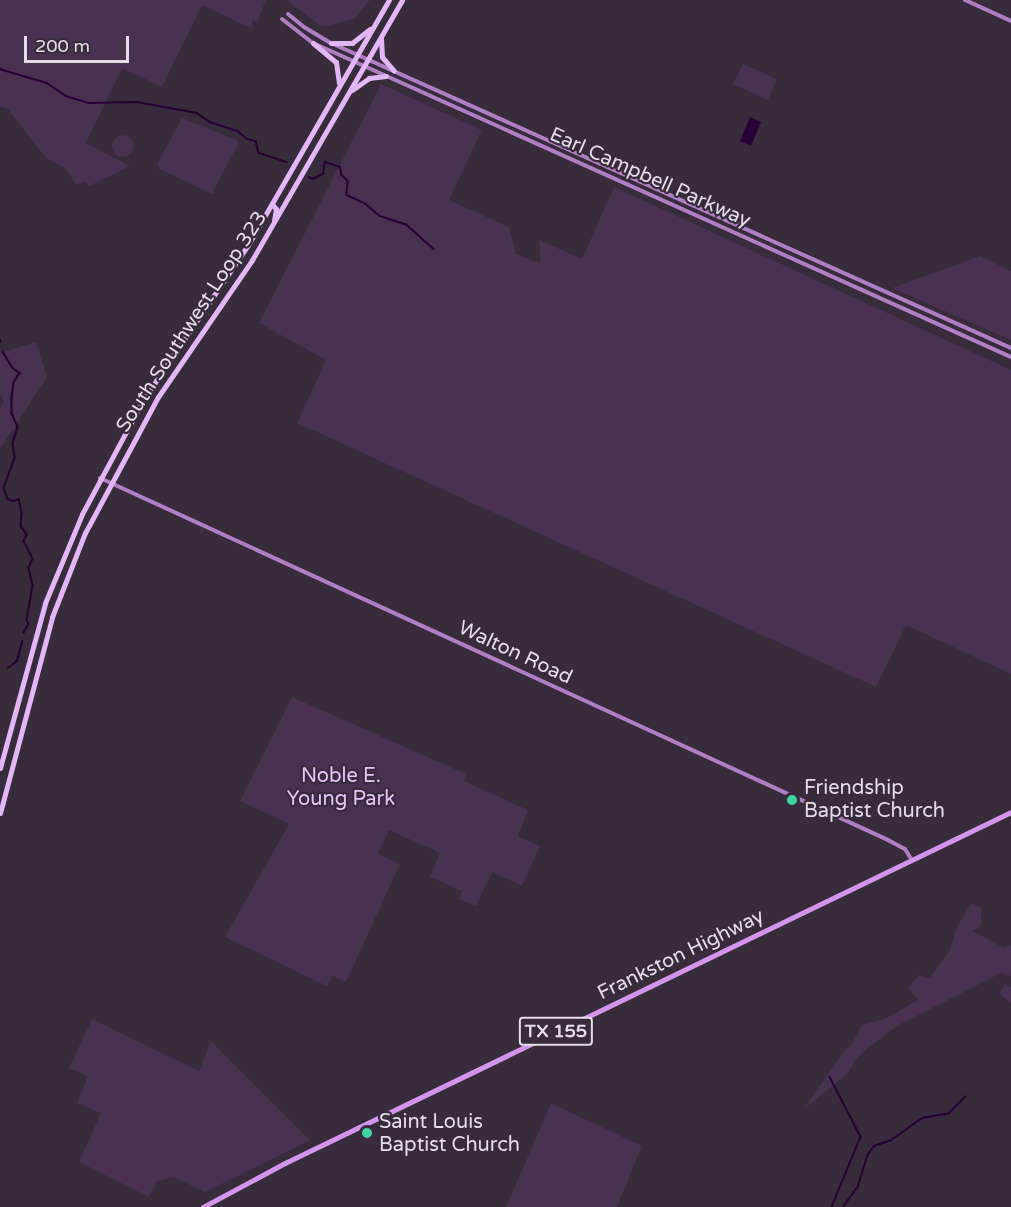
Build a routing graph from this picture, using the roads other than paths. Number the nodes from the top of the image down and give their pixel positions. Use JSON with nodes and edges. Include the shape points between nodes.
{"nodes":[{"id":1,"x":388,"y":0,"type":"edge"},
{"id":2,"x":402,"y":0,"type":"edge"},
{"id":3,"x":965,"y":0,"type":"edge"},
{"id":4,"x":288,"y":14,"type":"dead end"},
{"id":5,"x":282,"y":19,"type":"dead end"},
{"id":6,"x":1011,"y":21,"type":"edge"},
{"id":7,"x":375,"y":24,"type":"junction"},
{"id":8,"x":381,"y":37,"type":"junction"},
{"id":9,"x":313,"y":43,"type":"junction"},
{"id":10,"x":331,"y":43,"type":"junction"},
{"id":11,"x":357,"y":54,"type":"junction"},
{"id":12,"x":367,"y":59,"type":"junction"},
{"id":13,"x":353,"y":61,"type":"junction"},
{"id":14,"x":363,"y":66,"type":"junction"},
{"id":15,"x":394,"y":71,"type":"junction"},
{"id":16,"x":386,"y":76,"type":"junction"},
{"id":17,"x":338,"y":90,"type":"junction"},
{"id":18,"x":348,"y":93,"type":"junction"},
{"id":19,"x":272,"y":204,"type":"junction"},
{"id":20,"x":273,"y":225,"type":"junction"},
{"id":21,"x":800,"y":253,"type":"junction"},
{"id":22,"x":797,"y":261,"type":"junction"},
{"id":23,"x":1011,"y":348,"type":"edge"},
{"id":24,"x":1011,"y":357,"type":"edge"},
{"id":25,"x":100,"y":478,"type":"junction"},
{"id":26,"x":110,"y":483,"type":"junction"},
{"id":27,"x":0,"y":768,"type":"edge"},
{"id":28,"x":1011,"y":812,"type":"edge"},
{"id":29,"x":0,"y":813,"type":"edge"},
{"id":30,"x":912,"y":860,"type":"junction"},
{"id":31,"x":204,"y":1207,"type":"edge"}],
"edges":[{"from":1,"to":7,"type":"highway","name":"South Southwest Loop 323"},
{"from":2,"to":8,"type":"highway","name":"South Southwest Loop 323"},
{"from":3,"to":6,"type":"main road"},
{"from":4,"to":10,"type":"main road","name":"Earl Campbell Parkway"},
{"from":5,"to":9,"type":"main road","name":"Earl Campbell Parkway"},
{"from":7,"to":10,"type":"highway","via":[[352,43]]},
{"from":7,"to":11,"type":"highway","name":"South Southwest Loop 323"},
{"from":8,"to":12,"type":"highway","name":"South Southwest Loop 323"},
{"from":8,"to":15,"type":"highway","via":[[382,57]]},
{"from":9,"to":13,"type":"main road","name":"Earl Campbell Parkway"},
{"from":9,"to":17,"type":"highway","via":[[337,64]]},
{"from":10,"to":11,"type":"main road","name":"Earl Campbell Parkway"},
{"from":11,"to":12,"type":"main road","name":"Earl Campbell Parkway"},
{"from":11,"to":13,"type":"highway","name":"South Southwest Loop 323"},
{"from":12,"to":14,"type":"highway","name":"South Southwest Loop 323"},
{"from":12,"to":15,"type":"main road","name":"Earl Campbell Parkway"},
{"from":13,"to":14,"type":"main road","name":"Earl Campbell Parkway"},
{"from":13,"to":17,"type":"highway","name":"South Southwest Loop 323"},
{"from":14,"to":16,"type":"main road","name":"Earl Campbell Parkway"},
{"from":14,"to":18,"type":"highway","name":"South Southwest Loop 323"},
{"from":15,"to":21,"type":"main road","name":"Earl Campbell Parkway"},
{"from":16,"to":18,"type":"highway","via":[[369,78]]},
{"from":16,"to":22,"type":"main road","name":"Earl Campbell Parkway"},
{"from":17,"to":19,"type":"highway","name":"South Southwest Loop 323"},
{"from":18,"to":20,"type":"highway","name":"South Southwest Loop 323"},
{"from":19,"to":20,"type":"highway","via":[[276,209]]},
{"from":19,"to":25,"type":"highway","name":"South Southwest Loop 323","via":[[242,255],[155,380]]},
{"from":20,"to":26,"type":"highway","name":"South Southwest Loop 323","via":[[170,377]]},
{"from":21,"to":22,"type":"main road"},
{"from":21,"to":23,"type":"main road","name":"Earl Campbell Parkway"},
{"from":22,"to":24,"type":"main road","name":"Earl Campbell Parkway"},
{"from":25,"to":26,"type":"main road","name":"Walton Road"},
{"from":25,"to":27,"type":"highway","name":"South Southwest Loop 323","via":[[49,590]]},
{"from":26,"to":29,"type":"highway","name":"South Southwest Loop 323","via":[[58,597]]},
{"from":26,"to":30,"type":"main road","name":"Walton Road","via":[[888,840],[905,849]]},
{"from":28,"to":30,"type":"main road","name":"Frankston Highway","number":"TX 155"},
{"from":30,"to":31,"type":"main road","name":"Frankston Highway","number":"TX 155","via":[[285,1163]]}]}
